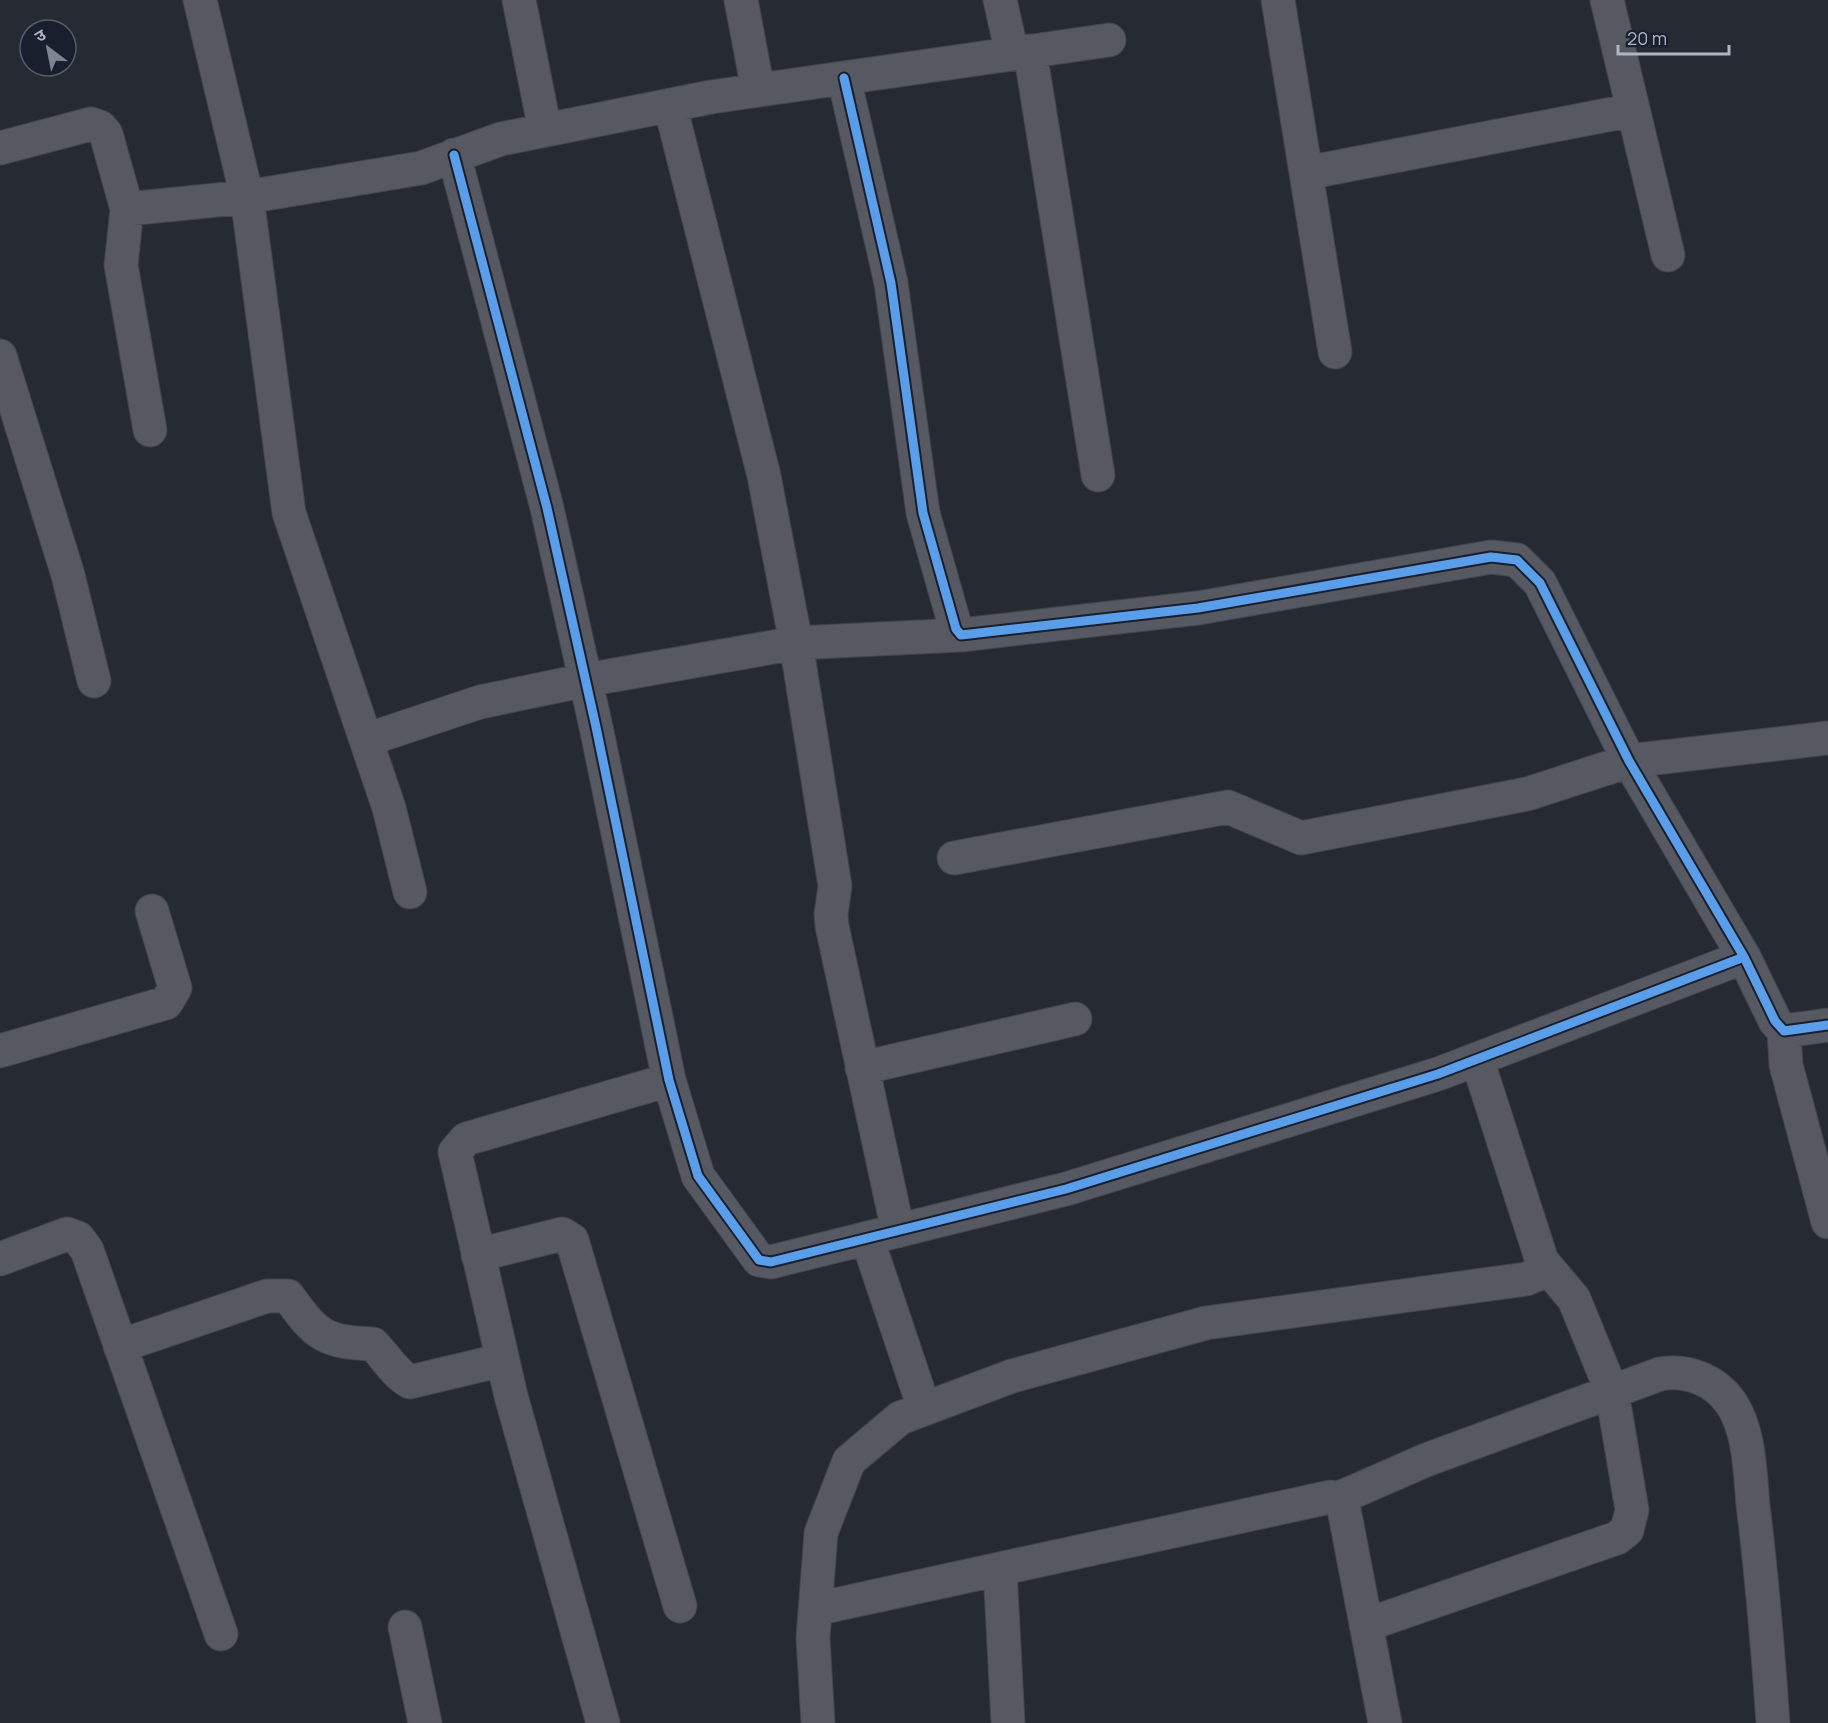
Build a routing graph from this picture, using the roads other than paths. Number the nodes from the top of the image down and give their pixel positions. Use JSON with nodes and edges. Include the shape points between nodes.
{"nodes":[{"id":1,"x":200,"y":0,"type":"edge"},
{"id":2,"x":519,"y":0,"type":"edge"},
{"id":3,"x":741,"y":0,"type":"edge"},
{"id":4,"x":1000,"y":0,"type":"edge"},
{"id":5,"x":1278,"y":0,"type":"edge"},
{"id":6,"x":1607,"y":0,"type":"edge"},
{"id":7,"x":1108,"y":40,"type":"dead end"},
{"id":8,"x":1021,"y":52,"type":"junction"},
{"id":9,"x":844,"y":78,"type":"junction"},
{"id":10,"x":758,"y":90,"type":"junction"},
{"id":11,"x":670,"y":105,"type":"junction"},
{"id":12,"x":1633,"y":110,"type":"junction"},
{"id":13,"x":545,"y":130,"type":"junction"},
{"id":14,"x":0,"y":148,"type":"edge"},
{"id":15,"x":454,"y":155,"type":"junction"},
{"id":16,"x":1306,"y":173,"type":"junction"},
{"id":17,"x":247,"y":197,"type":"junction"},
{"id":18,"x":127,"y":209,"type":"junction"},
{"id":19,"x":1668,"y":255,"type":"dead end"},
{"id":20,"x":1335,"y":352,"type":"dead end"},
{"id":21,"x":0,"y":357,"type":"edge"},
{"id":22,"x":150,"y":430,"type":"dead end"},
{"id":23,"x":1098,"y":476,"type":"dead end"},
{"id":24,"x":961,"y":635,"type":"junction"},
{"id":25,"x":796,"y":644,"type":"junction"},
{"id":26,"x":586,"y":680,"type":"junction"},
{"id":27,"x":94,"y":681,"type":"dead end"},
{"id":28,"x":1828,"y":738,"type":"edge"},
{"id":29,"x":366,"y":740,"type":"junction"},
{"id":30,"x":1629,"y":761,"type":"junction"},
{"id":31,"x":954,"y":858,"type":"dead end"},
{"id":32,"x":410,"y":892,"type":"dead end"},
{"id":33,"x":152,"y":911,"type":"dead end"},
{"id":34,"x":1744,"y":957,"type":"junction"},
{"id":35,"x":1075,"y":1019,"type":"dead end"},
{"id":36,"x":1828,"y":1025,"type":"edge"},
{"id":37,"x":1784,"y":1031,"type":"junction"},
{"id":38,"x":0,"y":1051,"type":"edge"},
{"id":39,"x":1477,"y":1059,"type":"junction"},
{"id":40,"x":862,"y":1068,"type":"junction"},
{"id":41,"x":669,"y":1080,"type":"junction"},
{"id":42,"x":1828,"y":1222,"type":"edge"},
{"id":43,"x":883,"y":1235,"type":"junction"},
{"id":44,"x":478,"y":1255,"type":"junction"},
{"id":45,"x":0,"y":1258,"type":"edge"},
{"id":46,"x":1542,"y":1261,"type":"junction"},
{"id":47,"x":120,"y":1346,"type":"junction"},
{"id":48,"x":502,"y":1360,"type":"junction"},
{"id":49,"x":1611,"y":1392,"type":"junction"},
{"id":50,"x":924,"y":1408,"type":"junction"},
{"id":51,"x":1337,"y":1499,"type":"junction"},
{"id":52,"x":1000,"y":1569,"type":"junction"},
{"id":53,"x":680,"y":1606,"type":"dead end"},
{"id":54,"x":816,"y":1609,"type":"junction"},
{"id":55,"x":1366,"y":1625,"type":"junction"},
{"id":56,"x":405,"y":1627,"type":"dead end"},
{"id":57,"x":221,"y":1634,"type":"dead end"},
{"id":58,"x":425,"y":1723,"type":"edge"},
{"id":59,"x":603,"y":1723,"type":"edge"},
{"id":60,"x":818,"y":1723,"type":"edge"},
{"id":61,"x":1008,"y":1723,"type":"edge"},
{"id":62,"x":1385,"y":1723,"type":"edge"},
{"id":63,"x":1773,"y":1723,"type":"edge"}],
"edges":[{"from":1,"to":17,"type":"street"},
{"from":2,"to":13,"type":"street"},
{"from":3,"to":10,"type":"street"},
{"from":4,"to":8,"type":"street"},
{"from":5,"to":16,"type":"street"},
{"from":6,"to":12,"type":"street"},
{"from":7,"to":8,"type":"street"},
{"from":8,"to":9,"type":"street"},
{"from":8,"to":23,"type":"street"},
{"from":9,"to":10,"type":"street"},
{"from":9,"to":24,"type":"street","via":[[891,284],[923,513]]},
{"from":10,"to":11,"type":"street"},
{"from":11,"to":13,"type":"street"},
{"from":11,"to":25,"type":"street","via":[[764,476]]},
{"from":12,"to":16,"type":"street"},
{"from":12,"to":19,"type":"street"},
{"from":13,"to":15,"type":"street"},
{"from":14,"to":18,"type":"street","via":[[91,124],[100,127],[106,134]]},
{"from":15,"to":17,"type":"street","via":[[421,168]]},
{"from":15,"to":26,"type":"street","via":[[547,508]]},
{"from":16,"to":20,"type":"street"},
{"from":17,"to":18,"type":"street"},
{"from":17,"to":29,"type":"street","via":[[289,513]]},
{"from":18,"to":22,"type":"street","via":[[121,264]]},
{"from":21,"to":27,"type":"street","via":[[68,575]]},
{"from":24,"to":25,"type":"street"},
{"from":24,"to":30,"type":"street","via":[[1198,608],[1491,557],[1517,560],[1540,583]]},
{"from":25,"to":26,"type":"street"},
{"from":25,"to":40,"type":"street","via":[[836,886],[832,926]]},
{"from":26,"to":29,"type":"street","via":[[480,702]]},
{"from":26,"to":41,"type":"street"},
{"from":28,"to":30,"type":"street"},
{"from":29,"to":32,"type":"street","via":[[389,808]]},
{"from":30,"to":31,"type":"street","via":[[1527,794],[1301,838],[1228,807]]},
{"from":30,"to":34,"type":"street"},
{"from":33,"to":38,"type":"street","via":[[175,988],[166,1003]]},
{"from":34,"to":37,"type":"street","via":[[1775,1021]]},
{"from":34,"to":39,"type":"street"},
{"from":35,"to":40,"type":"street"},
{"from":36,"to":37,"type":"street"},
{"from":37,"to":42,"type":"street","via":[[1786,1065]]},
{"from":39,"to":43,"type":"street","via":[[1066,1189]]},
{"from":39,"to":46,"type":"street"},
{"from":40,"to":43,"type":"street"},
{"from":41,"to":43,"type":"street","via":[[698,1176],[759,1260],[771,1262]]},
{"from":41,"to":44,"type":"street","via":[[466,1139],[455,1152]]},
{"from":43,"to":50,"type":"street"},
{"from":44,"to":48,"type":"street"},
{"from":44,"to":53,"type":"street","via":[[562,1234],[572,1240]]},
{"from":45,"to":47,"type":"street","via":[[67,1234],[78,1238],[87,1250]]},
{"from":46,"to":49,"type":"street","via":[[1574,1299]]},
{"from":46,"to":50,"type":"street","via":[[1539,1274],[1526,1279],[1206,1323],[1012,1376]]},
{"from":47,"to":48,"type":"street","via":[[267,1296],[288,1296],[309,1325],[338,1343],[373,1344],[398,1375],[410,1382]]},
{"from":47,"to":57,"type":"street"},
{"from":48,"to":59,"type":"street"},
{"from":49,"to":51,"type":"street","via":[[1426,1460]]},
{"from":49,"to":55,"type":"street","via":[[1632,1510],[1627,1530],[1617,1538]]},
{"from":49,"to":63,"type":"street","via":[[1677,1371],[1696,1376],[1720,1390],[1732,1405],[1744,1435],[1749,1468],[1764,1595]]},
{"from":50,"to":54,"type":"street","via":[[900,1418],[849,1461],[821,1533]]},
{"from":51,"to":52,"type":"street","via":[[1330,1497]]},
{"from":51,"to":55,"type":"street","via":[[1343,1504]]},
{"from":52,"to":54,"type":"street"},
{"from":52,"to":61,"type":"street"},
{"from":54,"to":60,"type":"street","via":[[813,1638]]},
{"from":55,"to":62,"type":"street"},
{"from":56,"to":58,"type":"street"}]}
